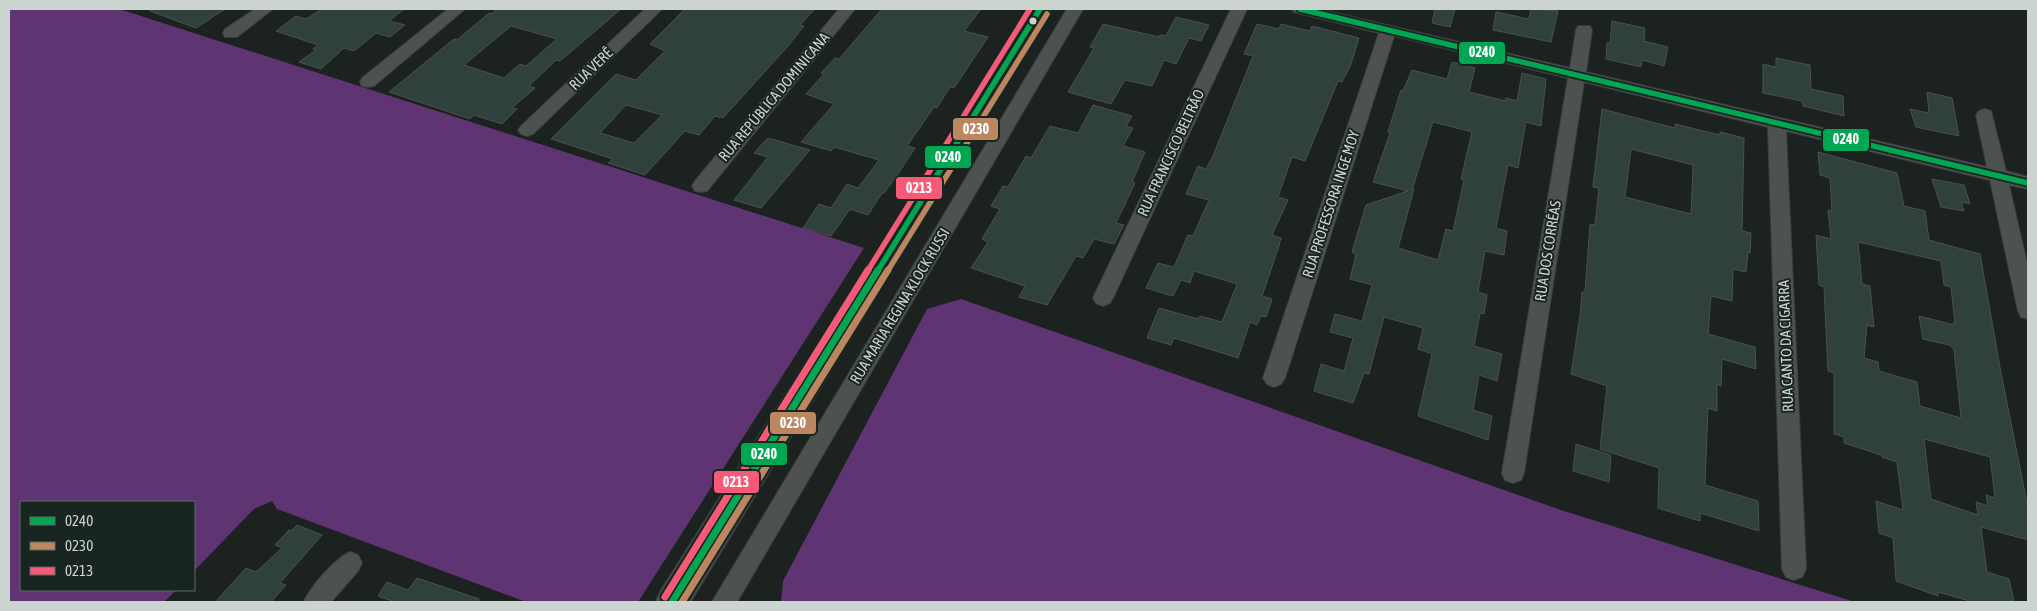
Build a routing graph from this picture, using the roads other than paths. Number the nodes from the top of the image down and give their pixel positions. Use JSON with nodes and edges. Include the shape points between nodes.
{"nodes":[{"id":1,"x":265,"y":9,"type":"edge"},
{"id":2,"x":456,"y":9,"type":"edge"},
{"id":3,"x":654,"y":9,"type":"edge"},
{"id":4,"x":847,"y":9,"type":"edge"},
{"id":5,"x":1040,"y":9,"type":"edge"},
{"id":6,"x":1075,"y":9,"type":"edge"},
{"id":7,"x":1239,"y":9,"type":"edge"},
{"id":8,"x":1300,"y":9,"type":"edge"},
{"id":9,"x":1388,"y":30,"type":"junction"},
{"id":10,"x":1584,"y":30,"type":"dead end"},
{"id":11,"x":230,"y":33,"type":"dead end"},
{"id":12,"x":1576,"y":75,"type":"junction"},
{"id":13,"x":368,"y":82,"type":"dead end"},
{"id":14,"x":1985,"y":115,"type":"dead end"},
{"id":15,"x":1777,"y":123,"type":"junction"},
{"id":16,"x":527,"y":130,"type":"dead end"},
{"id":17,"x":1998,"y":176,"type":"junction"},
{"id":18,"x":2028,"y":183,"type":"edge"},
{"id":19,"x":701,"y":186,"type":"dead end"},
{"id":20,"x":1103,"y":298,"type":"dead end"},
{"id":21,"x":2028,"y":311,"type":"edge"},
{"id":22,"x":1274,"y":378,"type":"dead end"},
{"id":23,"x":1513,"y":473,"type":"dead end"},
{"id":24,"x":350,"y":563,"type":"dead end"},
{"id":25,"x":1794,"y":569,"type":"dead end"},
{"id":26,"x":316,"y":602,"type":"edge"},
{"id":27,"x":672,"y":602,"type":"edge"},
{"id":28,"x":724,"y":602,"type":"edge"}],
"edges":[{"from":1,"to":11,"type":"street"},
{"from":2,"to":13,"type":"street"},
{"from":3,"to":16,"type":"street","name":"RUA VERÊ"},
{"from":4,"to":19,"type":"street","name":"RUA REPÚBLICA DOMINICANA"},
{"from":5,"to":27,"type":"street"},
{"from":6,"to":28,"type":"street","name":"RUA MARIA REGINA KLOCK RUSSI"},
{"from":7,"to":20,"type":"street","name":"RUA FRANCISCO BELTRÃO"},
{"from":8,"to":9,"type":"street"},
{"from":9,"to":12,"type":"street"},
{"from":9,"to":22,"type":"street","name":"RUA PROFESSORA INGE MOY"},
{"from":10,"to":12,"type":"street","name":"RUA DOS CORRÊAS"},
{"from":12,"to":15,"type":"street"},
{"from":12,"to":23,"type":"street","name":"RUA DOS CORRÊAS"},
{"from":14,"to":17,"type":"street"},
{"from":15,"to":17,"type":"street"},
{"from":15,"to":25,"type":"street","name":"RUA CANTO DA CIGARRA"},
{"from":17,"to":18,"type":"street"},
{"from":17,"to":21,"type":"street"},
{"from":24,"to":26,"type":"street"}]}
